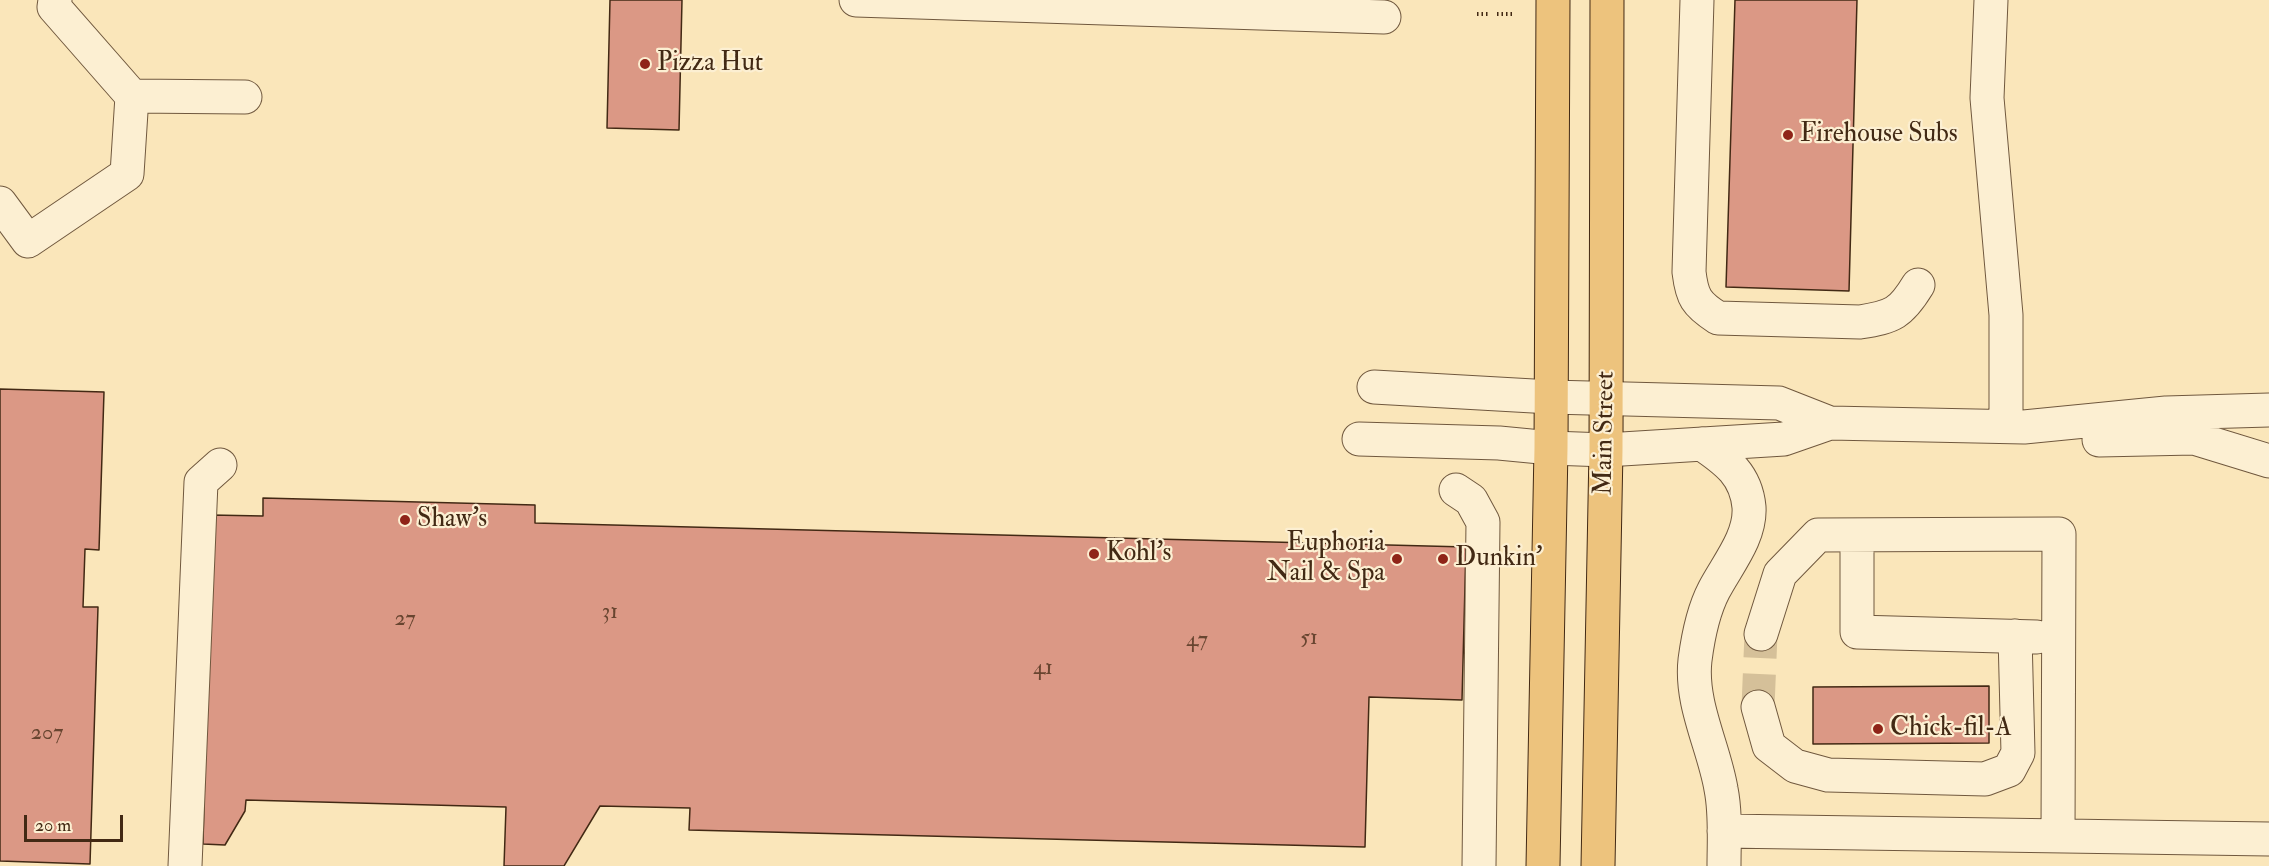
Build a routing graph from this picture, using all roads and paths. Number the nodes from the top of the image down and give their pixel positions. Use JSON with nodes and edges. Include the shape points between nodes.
{"nodes":[{"id":1,"x":55,"y":0,"type":"edge"},
{"id":2,"x":856,"y":0,"type":"edge"},
{"id":3,"x":1553,"y":0,"type":"edge"},
{"id":4,"x":1607,"y":0,"type":"edge"},
{"id":5,"x":1697,"y":0,"type":"edge"},
{"id":6,"x":1991,"y":0,"type":"edge"},
{"id":7,"x":1478,"y":14,"type":"dead end"},
{"id":8,"x":1489,"y":14,"type":"dead end"},
{"id":9,"x":1497,"y":14,"type":"dead end"},
{"id":10,"x":1512,"y":14,"type":"dead end"},
{"id":11,"x":1384,"y":17,"type":"dead end"},
{"id":12,"x":132,"y":96,"type":"junction"},
{"id":13,"x":245,"y":97,"type":"dead end"},
{"id":14,"x":0,"y":203,"type":"edge"},
{"id":15,"x":1918,"y":285,"type":"dead end"},
{"id":16,"x":1374,"y":387,"type":"dead end"},
{"id":17,"x":1551,"y":397,"type":"junction"},
{"id":18,"x":1606,"y":398,"type":"junction"},
{"id":19,"x":2269,"y":410,"type":"edge"},
{"id":20,"x":1830,"y":423,"type":"junction"},
{"id":21,"x":2015,"y":426,"type":"junction"},
{"id":22,"x":1359,"y":440,"type":"dead end"},
{"id":23,"x":1702,"y":444,"type":"junction"},
{"id":24,"x":1551,"y":448,"type":"junction"},
{"id":25,"x":1606,"y":450,"type":"junction"},
{"id":26,"x":2269,"y":461,"type":"edge"},
{"id":27,"x":220,"y":465,"type":"dead end"},
{"id":28,"x":1456,"y":490,"type":"dead end"},
{"id":29,"x":1857,"y":535,"type":"junction"},
{"id":30,"x":1761,"y":634,"type":"tunnel mouth"},
{"id":31,"x":2015,"y":636,"type":"junction"},
{"id":32,"x":2059,"y":637,"type":"junction"},
{"id":33,"x":1758,"y":707,"type":"tunnel mouth"},
{"id":34,"x":1724,"y":831,"type":"junction"},
{"id":35,"x":2058,"y":836,"type":"junction"},
{"id":36,"x":2269,"y":838,"type":"edge"},
{"id":37,"x":184,"y":866,"type":"edge"},
{"id":38,"x":1479,"y":866,"type":"edge"},
{"id":39,"x":1543,"y":866,"type":"edge"},
{"id":40,"x":1598,"y":866,"type":"edge"},
{"id":41,"x":1724,"y":866,"type":"edge"}],
"edges":[{"from":1,"to":12,"type":"lane","via":[[54,7]]},
{"from":2,"to":11,"type":"lane"},
{"from":3,"to":17,"type":"main road"},
{"from":4,"to":18,"type":"main road","name":"Main Street"},
{"from":5,"to":15,"type":"lane","via":[[1689,272],[1692,295],[1718,318],[1860,322],[1880,319],[1904,307]]},
{"from":6,"to":21,"type":"lane","via":[[1988,98]]},
{"from":7,"to":8,"type":"path"},
{"from":9,"to":10,"type":"path"},
{"from":12,"to":13,"type":"lane"},
{"from":12,"to":14,"type":"lane","via":[[127,174],[28,241]]},
{"from":16,"to":17,"type":"lane"},
{"from":17,"to":18,"type":"lane"},
{"from":17,"to":24,"type":"main road"},
{"from":18,"to":20,"type":"lane","via":[[1779,403]]},
{"from":18,"to":25,"type":"main road","name":"Main Street"},
{"from":19,"to":21,"type":"lane"},
{"from":20,"to":21,"type":"lane"},
{"from":20,"to":23,"type":"lane","via":[[1784,439]]},
{"from":21,"to":26,"type":"lane","via":[[2085,440],[2194,438]]},
{"from":22,"to":24,"type":"lane"},
{"from":23,"to":25,"type":"lane"},
{"from":23,"to":34,"type":"lane","via":[[1730,462],[1744,487],[1749,509],[1743,537],[1713,592],[1701,627],[1695,663],[1696,690],[1722,790]]},
{"from":24,"to":25,"type":"lane"},
{"from":24,"to":39,"type":"main road"},
{"from":25,"to":40,"type":"main road","name":"Main Street"},
{"from":27,"to":37,"type":"lane","via":[[201,482]]},
{"from":28,"to":38,"type":"lane","via":[[1471,501],[1483,522]]},
{"from":29,"to":30,"type":"lane","via":[[1818,535],[1780,574]]},
{"from":29,"to":31,"type":"lane","via":[[1857,633]]},
{"from":29,"to":32,"type":"lane","via":[[2060,534]]},
{"from":31,"to":32,"type":"lane"},
{"from":31,"to":33,"type":"lane","via":[[2018,753],[2009,770],[1985,779],[1828,775],[1795,766],[1769,746]]},
{"from":32,"to":35,"type":"lane"},
{"from":34,"to":35,"type":"lane"},
{"from":34,"to":41,"type":"lane"},
{"from":35,"to":36,"type":"lane"}]}
